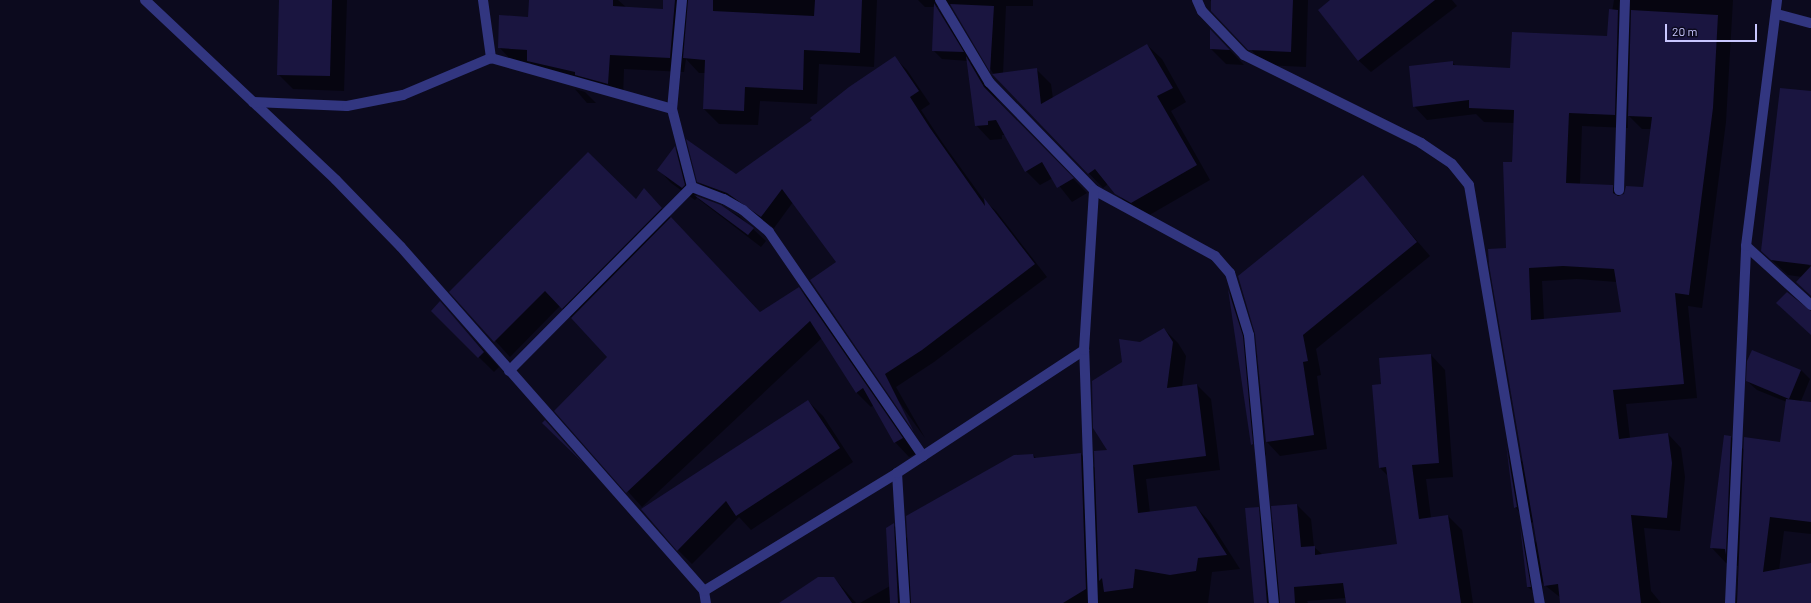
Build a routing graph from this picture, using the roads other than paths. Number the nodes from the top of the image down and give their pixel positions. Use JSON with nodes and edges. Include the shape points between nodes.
{"nodes":[{"id":1,"x":145,"y":0,"type":"edge"},
{"id":2,"x":483,"y":0,"type":"edge"},
{"id":3,"x":682,"y":0,"type":"edge"},
{"id":4,"x":940,"y":0,"type":"edge"},
{"id":5,"x":1197,"y":0,"type":"edge"},
{"id":6,"x":1625,"y":0,"type":"edge"},
{"id":7,"x":1777,"y":0,"type":"edge"},
{"id":8,"x":1777,"y":14,"type":"junction"},
{"id":9,"x":1811,"y":23,"type":"edge"},
{"id":10,"x":491,"y":58,"type":"junction"},
{"id":11,"x":253,"y":102,"type":"junction"},
{"id":12,"x":672,"y":109,"type":"junction"},
{"id":13,"x":692,"y":188,"type":"junction"},
{"id":14,"x":1094,"y":190,"type":"junction"},
{"id":15,"x":1619,"y":190,"type":"dead end"},
{"id":16,"x":1746,"y":246,"type":"junction"},
{"id":17,"x":1811,"y":305,"type":"edge"},
{"id":18,"x":1084,"y":350,"type":"junction"},
{"id":19,"x":509,"y":371,"type":"junction"},
{"id":20,"x":923,"y":456,"type":"junction"},
{"id":21,"x":897,"y":473,"type":"junction"},
{"id":22,"x":704,"y":591,"type":"junction"},
{"id":23,"x":706,"y":603,"type":"edge"},
{"id":24,"x":905,"y":603,"type":"edge"},
{"id":25,"x":1093,"y":603,"type":"edge"},
{"id":26,"x":1274,"y":603,"type":"edge"},
{"id":27,"x":1540,"y":603,"type":"edge"},
{"id":28,"x":1730,"y":603,"type":"edge"}],
"edges":[{"from":1,"to":11,"type":"street"},
{"from":2,"to":10,"type":"street"},
{"from":3,"to":12,"type":"street"},
{"from":4,"to":14,"type":"street","via":[[989,82]]},
{"from":5,"to":27,"type":"street","via":[[1202,11],[1244,55],[1421,143],[1452,164],[1469,186]]},
{"from":6,"to":15,"type":"street"},
{"from":7,"to":8,"type":"street"},
{"from":8,"to":9,"type":"street"},
{"from":8,"to":16,"type":"street"},
{"from":10,"to":11,"type":"street","via":[[403,95],[354,105]]},
{"from":10,"to":12,"type":"street"},
{"from":11,"to":19,"type":"street","via":[[336,180],[401,247]]},
{"from":12,"to":13,"type":"street"},
{"from":13,"to":19,"type":"street"},
{"from":13,"to":20,"type":"street","via":[[724,199],[743,210],[769,232]]},
{"from":14,"to":18,"type":"street"},
{"from":14,"to":26,"type":"street","via":[[1215,256],[1230,273],[1249,335]]},
{"from":16,"to":17,"type":"street"},
{"from":16,"to":28,"type":"street"},
{"from":18,"to":20,"type":"street"},
{"from":18,"to":25,"type":"street"},
{"from":19,"to":22,"type":"street"},
{"from":20,"to":21,"type":"street"},
{"from":21,"to":22,"type":"street"},
{"from":21,"to":24,"type":"street"},
{"from":22,"to":23,"type":"street"}]}
